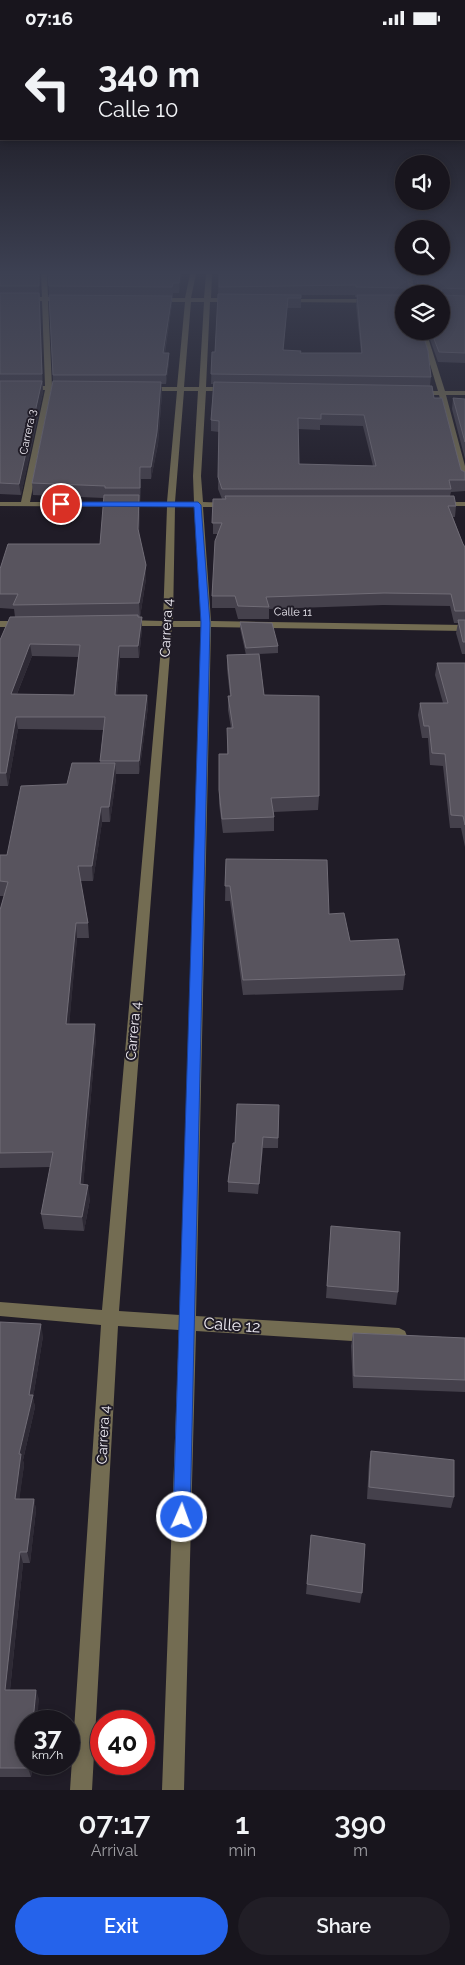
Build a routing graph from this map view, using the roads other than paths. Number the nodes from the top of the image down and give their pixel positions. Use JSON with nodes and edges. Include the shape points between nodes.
{"nodes":[{"id":1,"x":47,"y":356,"type":"edge"},
{"id":2,"x":184,"y":356,"type":"edge"},
{"id":3,"x":204,"y":356,"type":"edge"},
{"id":4,"x":431,"y":356,"type":"edge"},
{"id":5,"x":0,"y":388,"type":"edge"},
{"id":6,"x":49,"y":388,"type":"junction"},
{"id":7,"x":77,"y":388,"type":"edge"},
{"id":8,"x":134,"y":389,"type":"edge"},
{"id":9,"x":182,"y":389,"type":"junction"},
{"id":10,"x":202,"y":389,"type":"junction"},
{"id":11,"x":240,"y":389,"type":"edge"},
{"id":12,"x":414,"y":393,"type":"edge"},
{"id":13,"x":442,"y":393,"type":"junction"},
{"id":14,"x":465,"y":393,"type":"edge"},
{"id":15,"x":465,"y":481,"type":"edge"},
{"id":16,"x":0,"y":503,"type":"edge"},
{"id":17,"x":25,"y":504,"type":"junction"},
{"id":18,"x":171,"y":504,"type":"junction"},
{"id":19,"x":435,"y":504,"type":"edge"},
{"id":20,"x":465,"y":504,"type":"edge"},
{"id":21,"x":198,"y":505,"type":"junction"},
{"id":22,"x":237,"y":505,"type":"edge"},
{"id":23,"x":168,"y":622,"type":"junction"},
{"id":24,"x":118,"y":623,"type":"edge"},
{"id":25,"x":206,"y":623,"type":"junction"},
{"id":26,"x":0,"y":624,"type":"edge"},
{"id":27,"x":30,"y":624,"type":"edge"},
{"id":28,"x":465,"y":628,"type":"edge"},
{"id":29,"x":0,"y":1309,"type":"edge"},
{"id":30,"x":110,"y":1318,"type":"junction"},
{"id":31,"x":188,"y":1322,"type":"junction"},
{"id":32,"x":416,"y":1337,"type":"edge"},
{"id":33,"x":82,"y":1790,"type":"edge"},
{"id":34,"x":173,"y":1790,"type":"edge"}],
"edges":[{"from":1,"to":6,"type":"street","name":"Carrera 3"},
{"from":2,"to":9,"type":"street","name":"Carrera 4"},
{"from":3,"to":10,"type":"street"},
{"from":4,"to":13,"type":"street"},
{"from":5,"to":6,"type":"street"},
{"from":6,"to":7,"type":"street"},
{"from":6,"to":17,"type":"street","name":"Carrera 3"},
{"from":8,"to":9,"type":"street"},
{"from":9,"to":10,"type":"street"},
{"from":9,"to":18,"type":"street","name":"Carrera 4"},
{"from":10,"to":11,"type":"street"},
{"from":10,"to":21,"type":"street"},
{"from":12,"to":13,"type":"street"},
{"from":13,"to":14,"type":"street"},
{"from":13,"to":15,"type":"street"},
{"from":16,"to":17,"type":"street"},
{"from":17,"to":18,"type":"street"},
{"from":18,"to":21,"type":"street"},
{"from":18,"to":23,"type":"street","name":"Carrera 4"},
{"from":19,"to":20,"type":"street"},
{"from":21,"to":22,"type":"street"},
{"from":21,"to":25,"type":"street"},
{"from":23,"to":24,"type":"street","name":"Calle 11"},
{"from":23,"to":25,"type":"street","name":"Calle 11"},
{"from":23,"to":30,"type":"street","name":"Carrera 4"},
{"from":25,"to":28,"type":"street","name":"Calle 11"},
{"from":25,"to":31,"type":"street"},
{"from":26,"to":27,"type":"street"},
{"from":29,"to":30,"type":"street","name":"Calle 12"},
{"from":30,"to":31,"type":"street","name":"Calle 12"},
{"from":30,"to":33,"type":"street","name":"Carrera 4"},
{"from":31,"to":32,"type":"street","name":"Calle 12"},
{"from":31,"to":34,"type":"street"}]}
